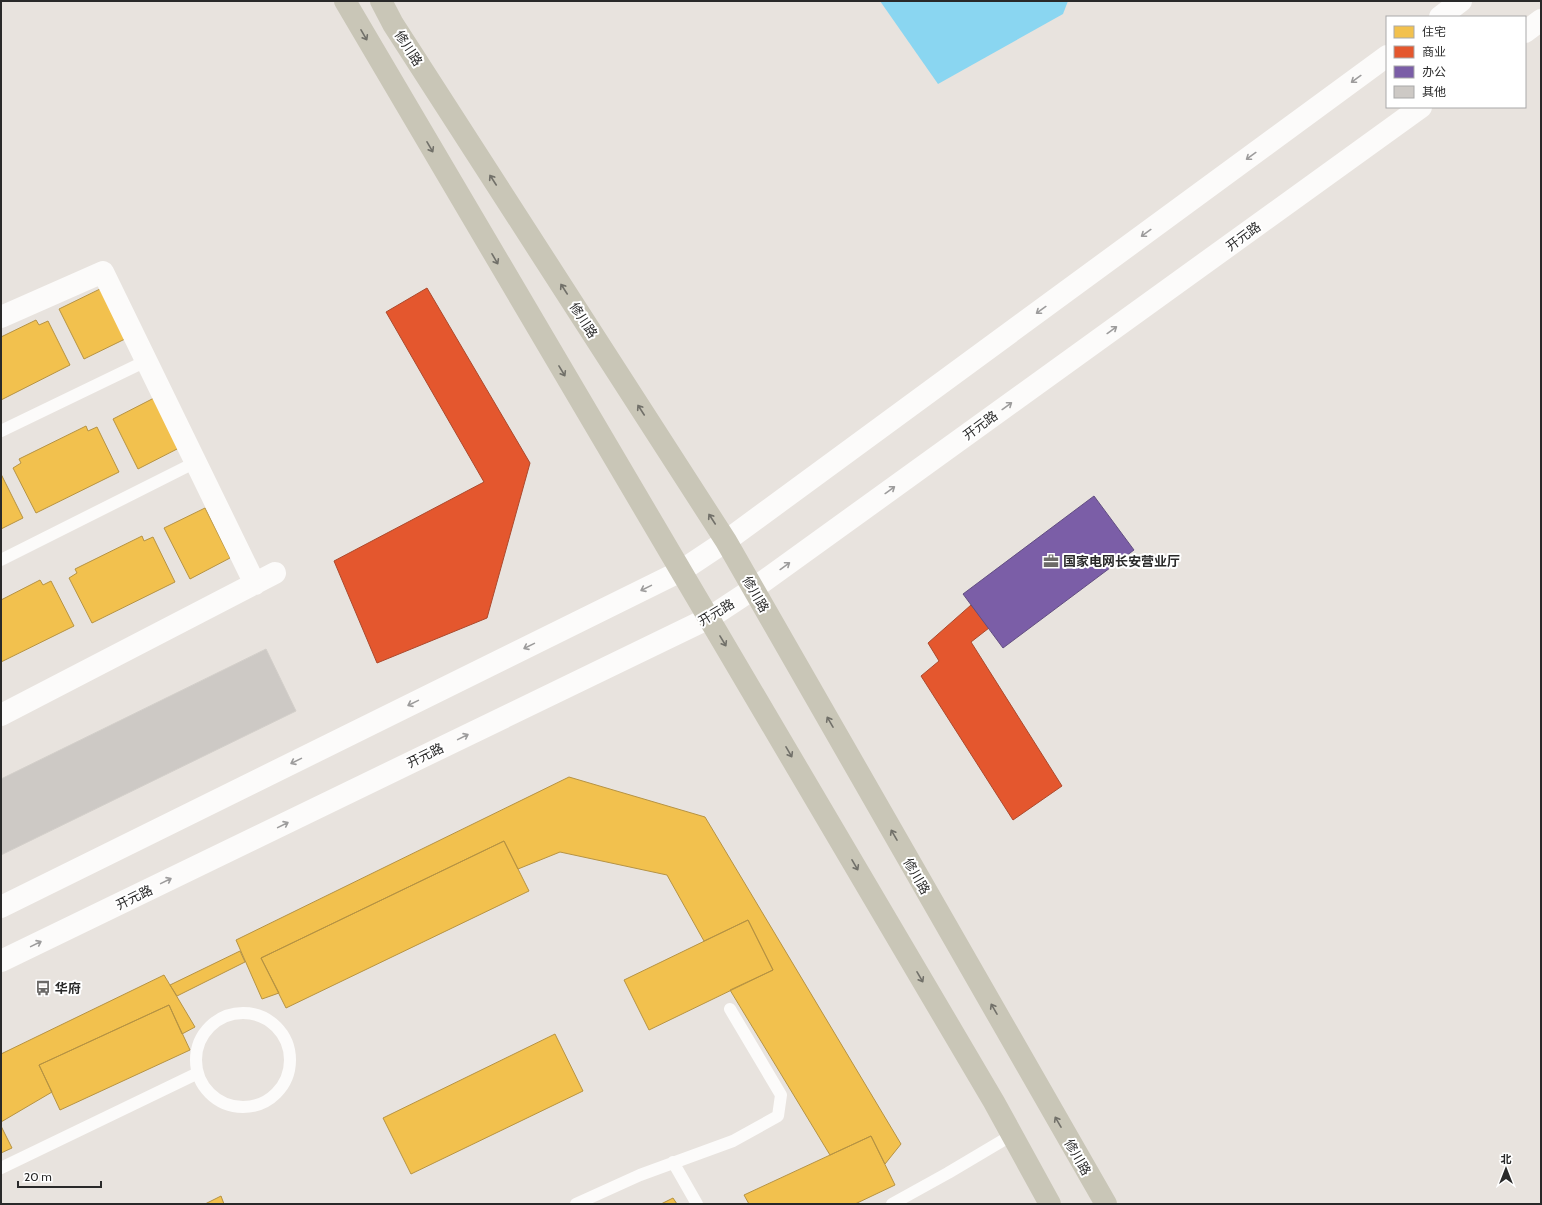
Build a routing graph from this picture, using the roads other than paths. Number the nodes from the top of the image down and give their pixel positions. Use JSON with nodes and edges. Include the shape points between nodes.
{"nodes":[{"id":1,"x":345,"y":1,"type":"edge"},
{"id":2,"x":380,"y":1,"type":"edge"},
{"id":3,"x":1461,"y":1,"type":"edge"},
{"id":4,"x":1441,"y":16,"type":"edge"},
{"id":5,"x":1541,"y":20,"type":"edge"},
{"id":6,"x":1526,"y":31,"type":"edge"},
{"id":7,"x":1386,"y":57,"type":"edge"},
{"id":8,"x":1420,"y":108,"type":"edge"},
{"id":9,"x":1,"y":317,"type":"edge"},
{"id":10,"x":146,"y":361,"type":"junction"},
{"id":11,"x":1,"y":431,"type":"edge"},
{"id":12,"x":196,"y":462,"type":"junction"},
{"id":13,"x":726,"y":541,"type":"junction"},
{"id":14,"x":1,"y":560,"type":"edge"},
{"id":15,"x":681,"y":571,"type":"junction"},
{"id":16,"x":275,"y":573,"type":"dead end"},
{"id":17,"x":255,"y":584,"type":"junction"},
{"id":18,"x":753,"y":589,"type":"junction"},
{"id":19,"x":709,"y":618,"type":"junction"},
{"id":20,"x":1,"y":715,"type":"edge"},
{"id":21,"x":1,"y":907,"type":"edge"},
{"id":22,"x":1,"y":961,"type":"edge"},
{"id":23,"x":730,"y":1009,"type":"dead end"},
{"id":24,"x":198,"y":1073,"type":"junction"},
{"id":25,"x":1012,"y":1134,"type":"junction"},
{"id":26,"x":673,"y":1162,"type":"junction"},
{"id":27,"x":1,"y":1168,"type":"edge"},
{"id":28,"x":576,"y":1204,"type":"edge"},
{"id":29,"x":697,"y":1204,"type":"edge"},
{"id":30,"x":892,"y":1204,"type":"edge"},
{"id":31,"x":1050,"y":1204,"type":"edge"},
{"id":32,"x":1106,"y":1204,"type":"edge"}],
"edges":[{"from":1,"to":15,"type":"main road","one_way":true},
{"from":13,"to":2,"type":"main road","name":"修川路","one_way":true},
{"from":3,"to":4,"type":"main road"},
{"from":5,"to":6,"type":"main road"},
{"from":7,"to":13,"type":"main road","one_way":true},
{"from":18,"to":8,"type":"main road","name":"开元路","one_way":true},
{"from":9,"to":10,"type":"main road","via":[[103,272]]},
{"from":10,"to":11,"type":"lane"},
{"from":10,"to":12,"type":"main road"},
{"from":12,"to":14,"type":"lane"},
{"from":12,"to":17,"type":"main road"},
{"from":13,"to":15,"type":"main road"},
{"from":13,"to":18,"type":"main road","name":"修川路"},
{"from":15,"to":19,"type":"main road"},
{"from":15,"to":21,"type":"main road","one_way":true},
{"from":16,"to":17,"type":"main road"},
{"from":17,"to":20,"type":"main road"},
{"from":18,"to":19,"type":"main road","name":"开元路"},
{"from":32,"to":18,"type":"main road","name":"修川路","one_way":true},
{"from":22,"to":19,"type":"main road","name":"开元路","one_way":true},
{"from":19,"to":25,"type":"main road","one_way":true},
{"from":23,"to":26,"type":"lane","via":[[781,1095],[778,1116],[733,1141]]},
{"from":24,"to":24,"type":"lane","via":[[197,1050],[203,1035],[213,1023],[227,1015],[259,1015],[273,1023],[289,1048],[290,1064],[287,1079],[278,1092],[267,1101],[252,1107],[236,1107],[222,1102],[210,1093]]},
{"from":24,"to":27,"type":"lane"},
{"from":25,"to":30,"type":"lane"},
{"from":25,"to":31,"type":"main road"},
{"from":26,"to":28,"type":"lane"},
{"from":26,"to":29,"type":"lane"}]}
